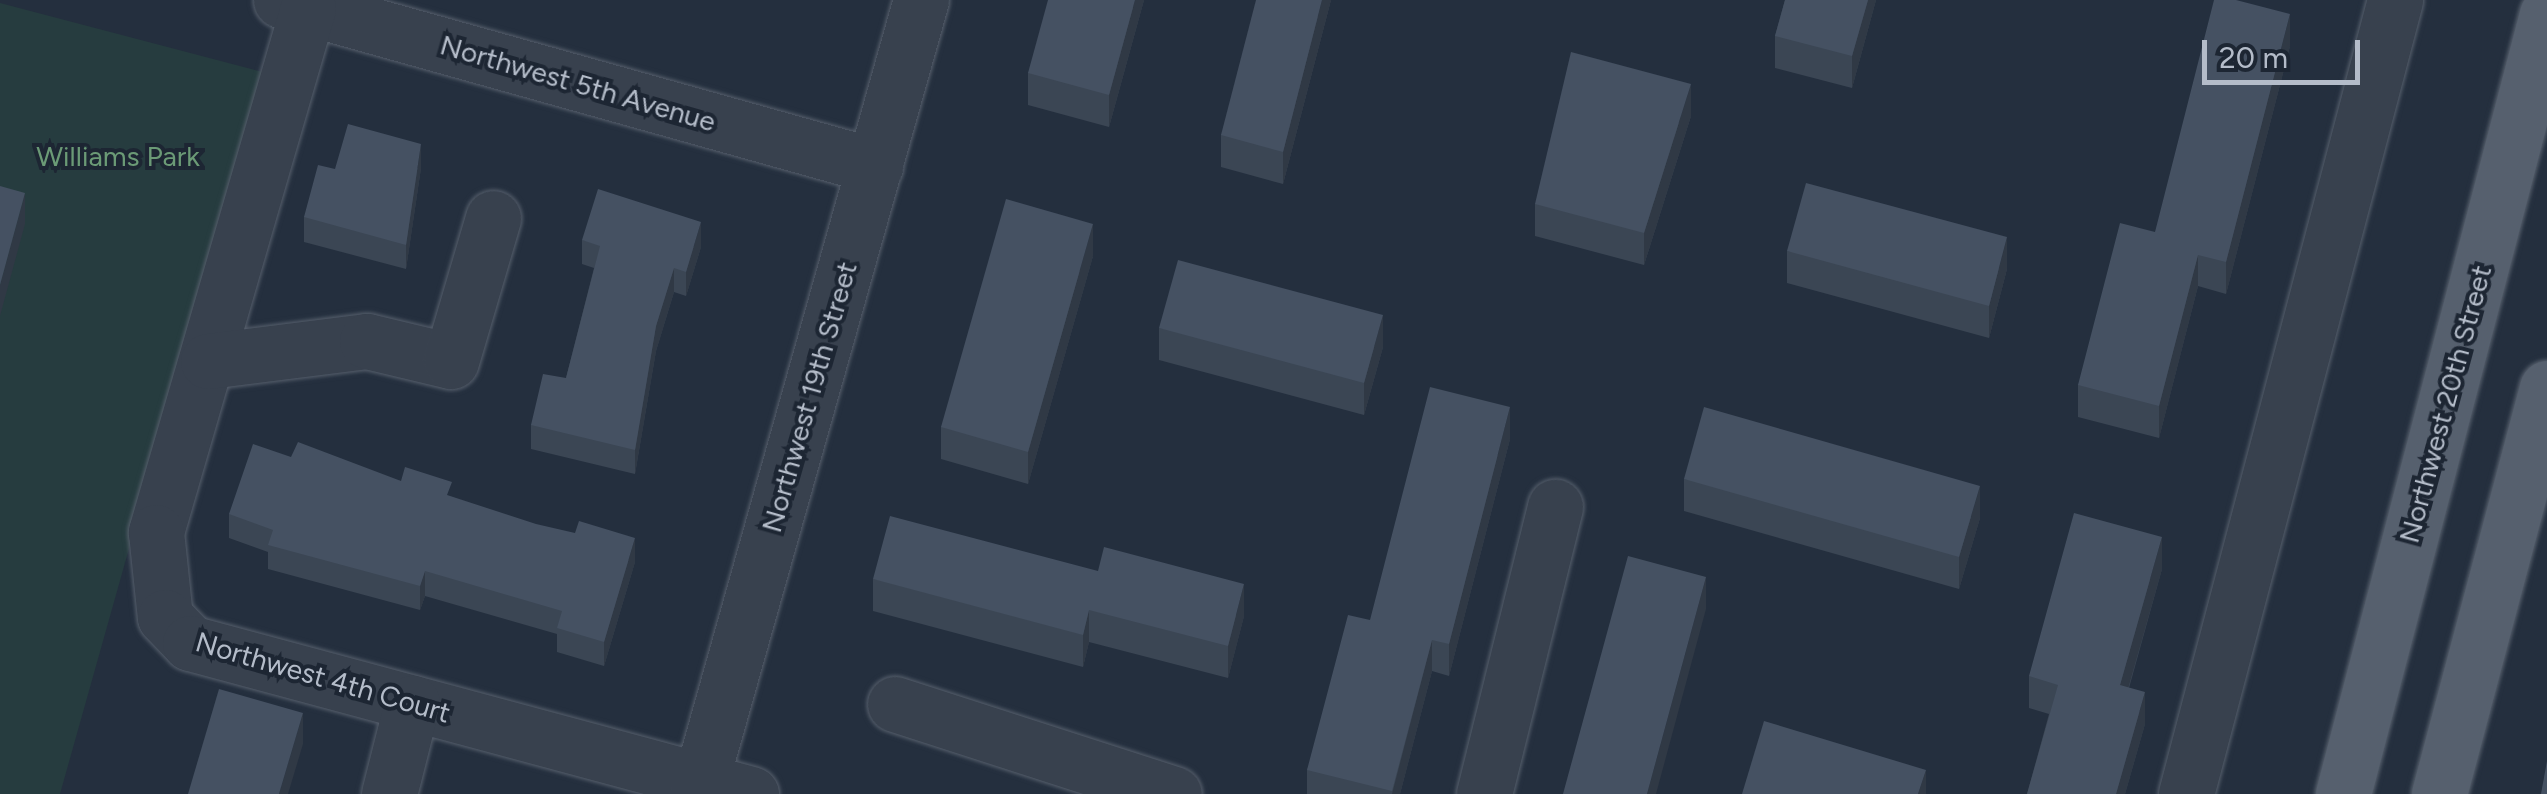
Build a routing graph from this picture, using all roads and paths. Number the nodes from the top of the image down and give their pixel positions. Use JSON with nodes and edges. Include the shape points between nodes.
{"nodes":[{"id":1,"x":921,"y":0,"type":"edge"},
{"id":2,"x":2395,"y":0,"type":"edge"},
{"id":3,"x":294,"y":4,"type":"edge"},
{"id":4,"x":376,"y":13,"type":"edge"},
{"id":5,"x":2547,"y":14,"type":"edge"},
{"id":6,"x":875,"y":166,"type":"junction"},
{"id":7,"x":493,"y":218,"type":"dead end"},
{"id":8,"x":208,"y":361,"type":"junction"},
{"id":9,"x":2547,"y":388,"type":"edge"},
{"id":10,"x":1555,"y":507,"type":"dead end"},
{"id":11,"x":412,"y":703,"type":"junction"},
{"id":12,"x":895,"y":704,"type":"dead end"},
{"id":13,"x":1190,"y":783,"type":"edge"},
{"id":14,"x":716,"y":790,"type":"edge"},
{"id":15,"x":389,"y":794,"type":"edge"},
{"id":16,"x":1484,"y":794,"type":"edge"},
{"id":17,"x":2186,"y":794,"type":"edge"},
{"id":18,"x":2343,"y":794,"type":"edge"},
{"id":19,"x":2439,"y":794,"type":"edge"}],
"edges":[{"from":1,"to":6,"type":"street","name":"Northwest 19th Street"},
{"from":2,"to":17,"type":"street"},
{"from":3,"to":4,"type":"street","name":"Northwest 5th Avenue"},
{"from":3,"to":8,"type":"street","name":"Northwest 4th Court"},
{"from":4,"to":6,"type":"street","name":"Northwest 5th Avenue"},
{"from":5,"to":18,"type":"main road","name":"Northwest 20th Street"},
{"from":6,"to":14,"type":"street","name":"Northwest 19th Street"},
{"from":7,"to":8,"type":"street","via":[[451,360],[367,342]]},
{"from":8,"to":11,"type":"street","name":"Northwest 4th Court","via":[[156,532],[165,617],[190,643]]},
{"from":9,"to":19,"type":"main road"},
{"from":10,"to":16,"type":"street"},
{"from":11,"to":14,"type":"street","name":"Northwest 4th Court"},
{"from":11,"to":15,"type":"street"},
{"from":12,"to":13,"type":"street"}]}
